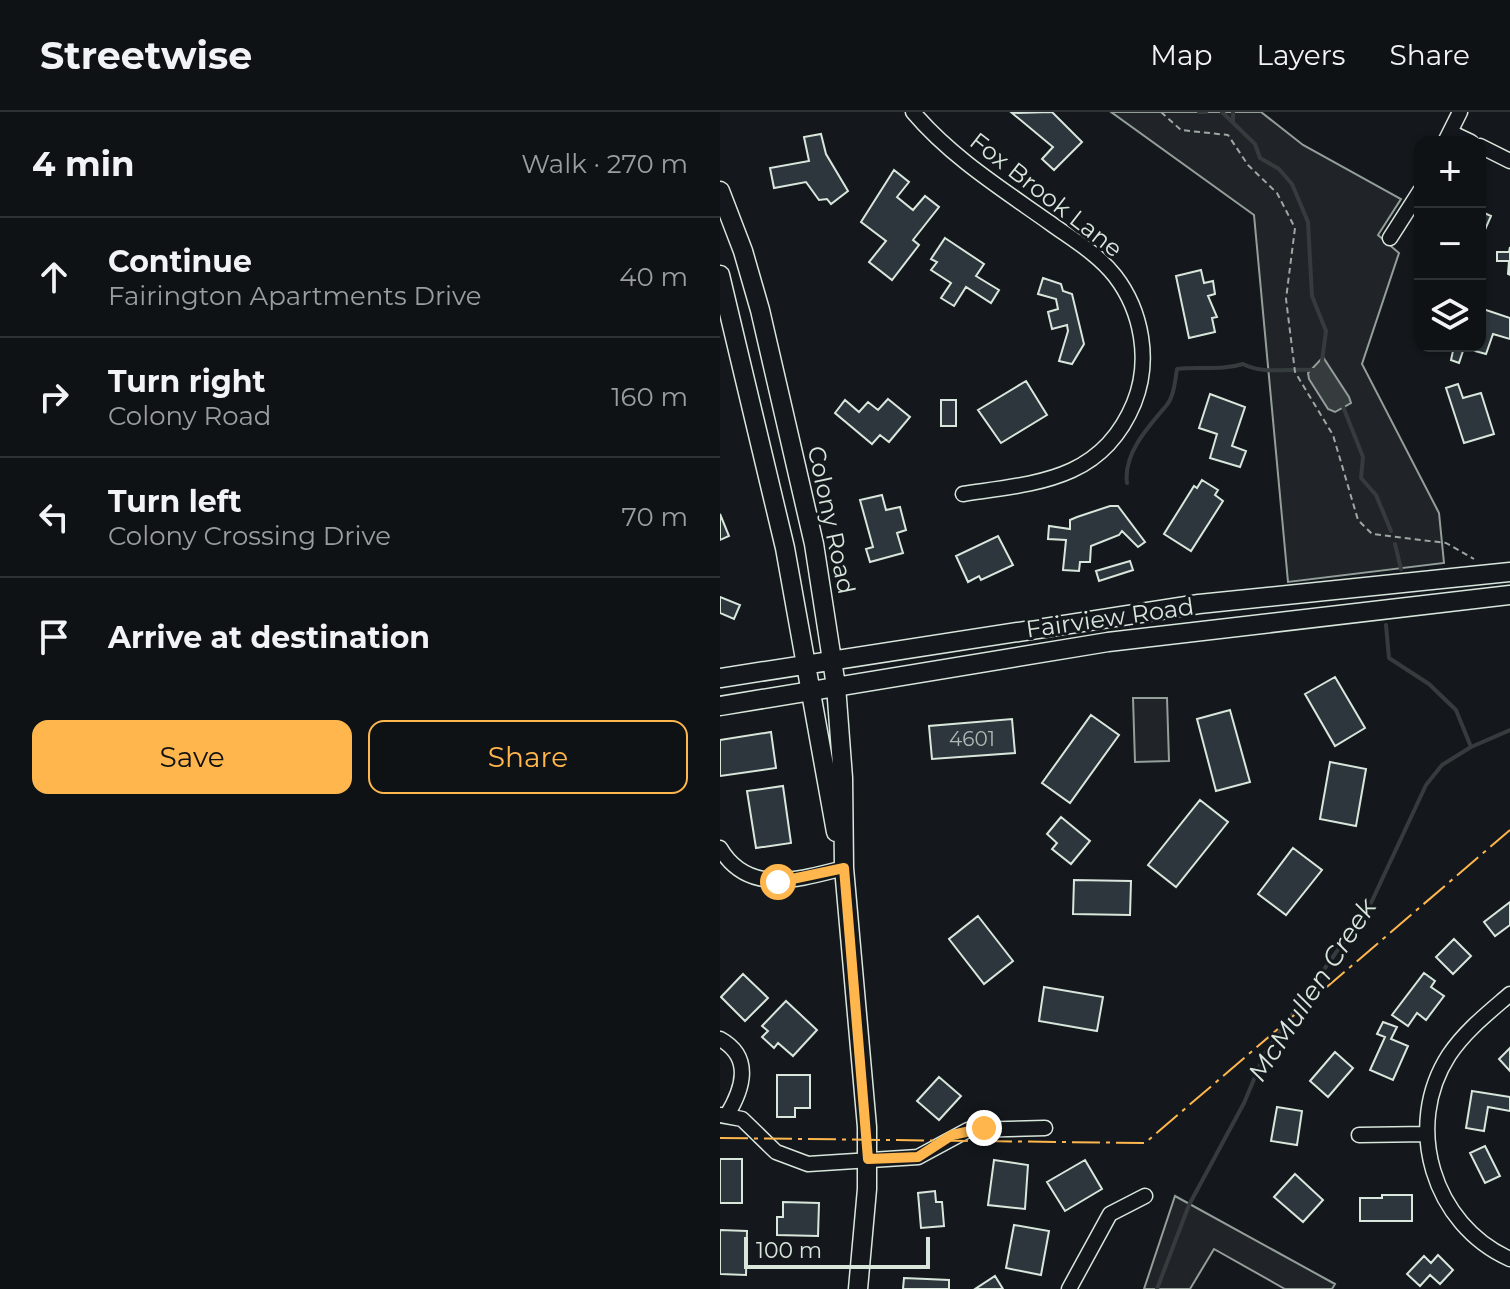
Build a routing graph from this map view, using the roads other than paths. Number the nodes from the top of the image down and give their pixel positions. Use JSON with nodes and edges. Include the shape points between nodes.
{"nodes":[{"id":1,"x":913,"y":112,"type":"edge"},
{"id":2,"x":1460,"y":112,"type":"edge"},
{"id":3,"x":1448,"y":136,"type":"edge"},
{"id":4,"x":1486,"y":149,"type":"edge"},
{"id":5,"x":1510,"y":161,"type":"edge"},
{"id":6,"x":720,"y":191,"type":"edge"},
{"id":7,"x":1414,"y":200,"type":"edge"},
{"id":8,"x":1390,"y":238,"type":"dead end"},
{"id":9,"x":720,"y":275,"type":"edge"},
{"id":10,"x":963,"y":494,"type":"dead end"},
{"id":11,"x":1510,"y":572,"type":"edge"},
{"id":12,"x":1510,"y":595,"type":"edge"},
{"id":13,"x":832,"y":660,"type":"junction"},
{"id":14,"x":807,"y":663,"type":"junction"},
{"id":15,"x":720,"y":678,"type":"edge"},
{"id":16,"x":836,"y":686,"type":"junction"},
{"id":17,"x":811,"y":691,"type":"junction"},
{"id":18,"x":720,"y":706,"type":"edge"},
{"id":19,"x":720,"y":848,"type":"edge"},
{"id":20,"x":844,"y":868,"type":"junction"},
{"id":21,"x":1510,"y":994,"type":"edge"},
{"id":22,"x":720,"y":1039,"type":"edge"},
{"id":23,"x":723,"y":1115,"type":"edge"},
{"id":24,"x":1045,"y":1128,"type":"dead end"},
{"id":25,"x":1427,"y":1134,"type":"junction"},
{"id":26,"x":1359,"y":1135,"type":"dead end"},
{"id":27,"x":868,"y":1159,"type":"junction"},
{"id":28,"x":1145,"y":1196,"type":"dead end"},
{"id":29,"x":1510,"y":1259,"type":"edge"},
{"id":30,"x":858,"y":1289,"type":"edge"},
{"id":31,"x":1069,"y":1289,"type":"edge"}],
"edges":[{"from":1,"to":10,"type":"street","name":"Fox Brook Lane","via":[[982,175],[1108,267],[1125,291],[1141,332],[1143,365],[1137,397],[1104,449],[1057,478]]},
{"from":2,"to":3,"type":"street"},
{"from":4,"to":5,"type":"street"},
{"from":6,"to":13,"type":"main road","name":"Colony Road","via":[[760,310],[814,544]]},
{"from":7,"to":8,"type":"street"},
{"from":9,"to":14,"type":"main road","name":"Colony Road"},
{"from":11,"to":13,"type":"main road","name":"Fairview Road","via":[[1199,604]]},
{"from":12,"to":16,"type":"main road","name":"Fairview Road","via":[[1203,629]]},
{"from":13,"to":14,"type":"main road","name":"Fairview Road"},
{"from":13,"to":16,"type":"main road","name":"Colony Road"},
{"from":14,"to":15,"type":"main road","name":"Fairview Road"},
{"from":14,"to":17,"type":"main road","name":"Colony Road"},
{"from":16,"to":17,"type":"main road","name":"Fairview Road"},
{"from":16,"to":20,"type":"main road","name":"Colony Road"},
{"from":17,"to":18,"type":"main road","name":"Fairview Road"},
{"from":17,"to":20,"type":"main road","name":"Colony Road"},
{"from":19,"to":20,"type":"street","via":[[742,873],[760,879],[798,879]]},
{"from":20,"to":27,"type":"main road","name":"Colony Road"},
{"from":21,"to":25,"type":"street","via":[[1447,1057],[1430,1099]]},
{"from":22,"to":23,"type":"street","via":[[736,1050],[744,1071],[740,1093]]},
{"from":23,"to":27,"type":"street","via":[[753,1126],[776,1152],[794,1162]]},
{"from":24,"to":27,"type":"street","via":[[968,1130],[918,1157]]},
{"from":25,"to":26,"type":"street"},
{"from":25,"to":29,"type":"street","via":[[1429,1161],[1445,1201],[1480,1242]]},
{"from":27,"to":30,"type":"main road","name":"Colony Road"},
{"from":28,"to":31,"type":"street","via":[[1110,1214]]}]}
